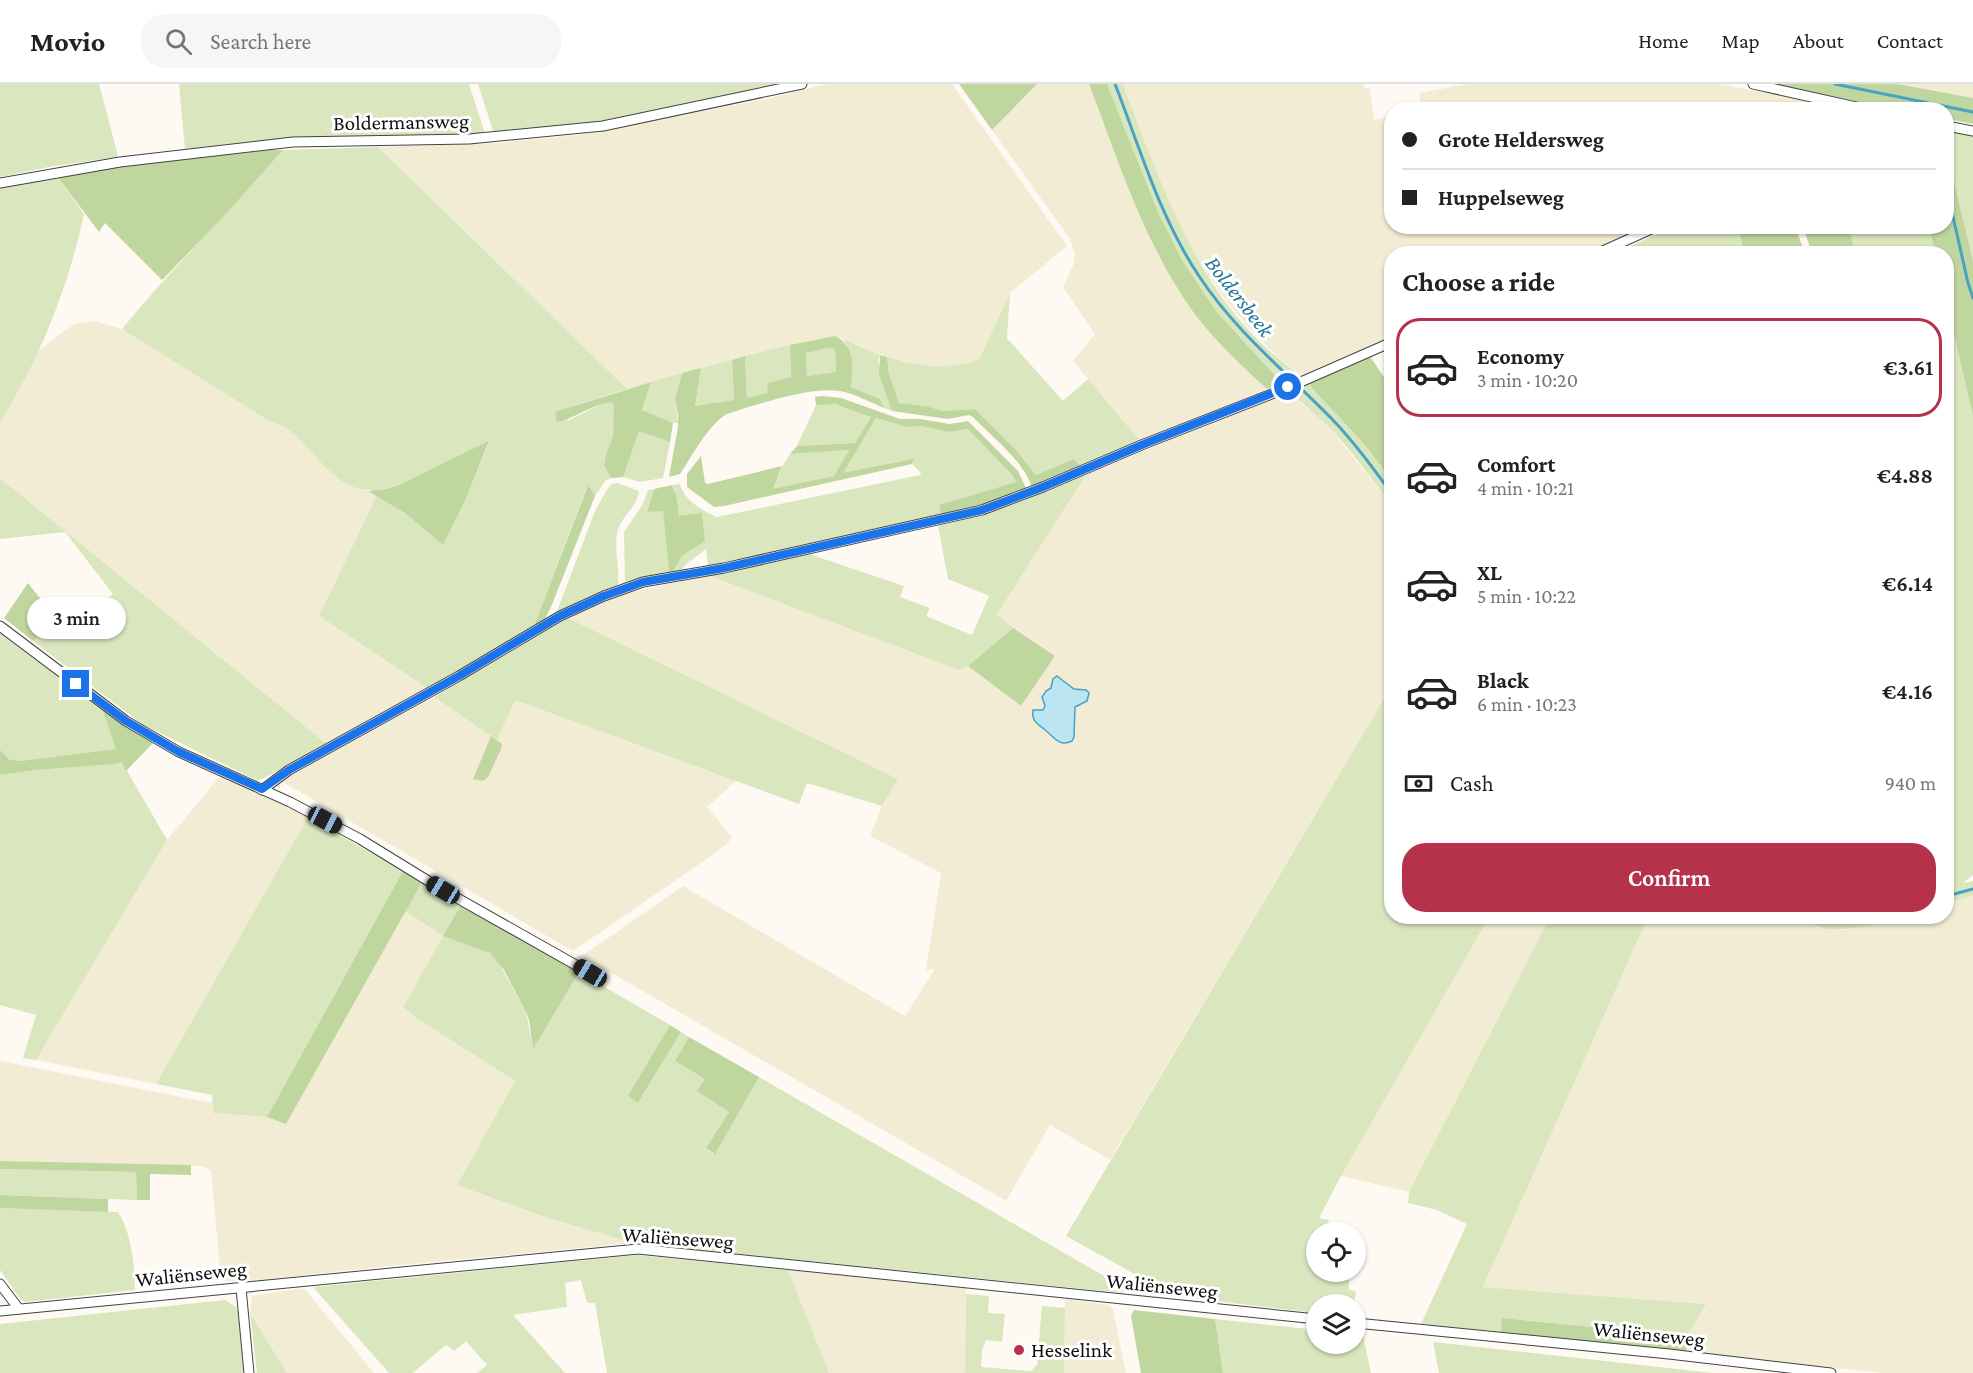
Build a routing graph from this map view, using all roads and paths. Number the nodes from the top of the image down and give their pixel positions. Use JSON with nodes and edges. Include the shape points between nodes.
{"nodes":[{"id":1,"x":802,"y":84,"type":"edge"},
{"id":2,"x":1753,"y":84,"type":"edge"},
{"id":3,"x":1834,"y":102,"type":"edge"},
{"id":4,"x":1954,"y":127,"type":"edge"},
{"id":5,"x":1973,"y":131,"type":"edge"},
{"id":6,"x":0,"y":183,"type":"edge"},
{"id":7,"x":1640,"y":234,"type":"edge"},
{"id":8,"x":1614,"y":246,"type":"edge"},
{"id":9,"x":1384,"y":345,"type":"edge"},
{"id":10,"x":0,"y":626,"type":"edge"},
{"id":11,"x":262,"y":789,"type":"junction"},
{"id":12,"x":590,"y":973,"type":"dead end"},
{"id":13,"x":0,"y":1284,"type":"edge"},
{"id":14,"x":241,"y":1288,"type":"junction"},
{"id":15,"x":19,"y":1309,"type":"junction"},
{"id":16,"x":0,"y":1311,"type":"edge"},
{"id":17,"x":1306,"y":1318,"type":"edge"},
{"id":18,"x":1366,"y":1324,"type":"edge"},
{"id":19,"x":249,"y":1373,"type":"edge"},
{"id":20,"x":1831,"y":1373,"type":"edge"}],
"edges":[{"from":1,"to":6,"type":"street","name":"Boldermansweg","via":[[603,126],[469,139],[293,142],[120,162]]},
{"from":2,"to":3,"type":"street"},
{"from":4,"to":5,"type":"street"},
{"from":7,"to":8,"type":"street"},
{"from":9,"to":11,"type":"street","via":[[982,510],[724,568],[643,582],[604,596],[560,616]]},
{"from":10,"to":11,"type":"street","via":[[126,721],[179,752]]},
{"from":11,"to":12,"type":"street","via":[[360,839]]},
{"from":13,"to":15,"type":"street"},
{"from":14,"to":15,"type":"street","name":"Waliënseweg"},
{"from":14,"to":17,"type":"street","name":"Waliënseweg","via":[[638,1249]]},
{"from":14,"to":19,"type":"street"},
{"from":15,"to":16,"type":"street","name":"Waliënseweg"},
{"from":18,"to":20,"type":"street","name":"Waliënseweg"}]}
